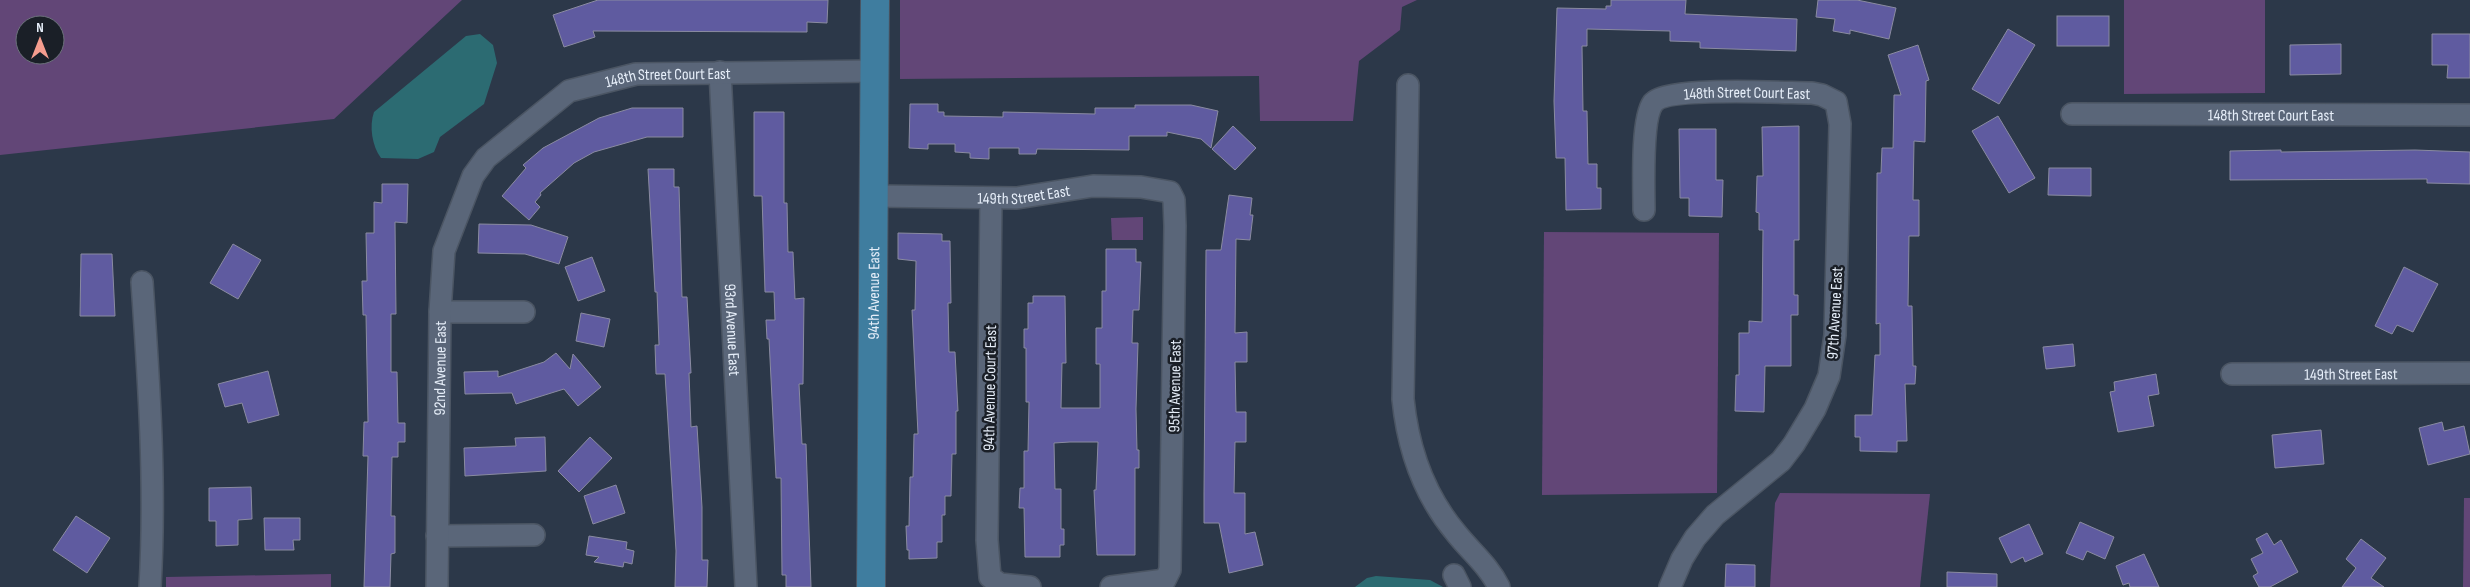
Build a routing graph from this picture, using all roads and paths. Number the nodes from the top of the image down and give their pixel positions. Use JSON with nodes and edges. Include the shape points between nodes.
{"nodes":[{"id":1,"x":875,"y":0,"type":"edge"},
{"id":2,"x":875,"y":71,"type":"junction"},
{"id":3,"x":720,"y":72,"type":"junction"},
{"id":4,"x":1408,"y":85,"type":"dead end"},
{"id":5,"x":1836,"y":102,"type":"joint"},
{"id":6,"x":2072,"y":114,"type":"dead end"},
{"id":7,"x":2470,"y":115,"type":"edge"},
{"id":8,"x":486,"y":158,"type":"joint"},
{"id":9,"x":1170,"y":192,"type":"joint"},
{"id":10,"x":875,"y":196,"type":"junction"},
{"id":11,"x":991,"y":199,"type":"junction"},
{"id":12,"x":1644,"y":210,"type":"dead end"},
{"id":13,"x":142,"y":282,"type":"dead end"},
{"id":14,"x":440,"y":312,"type":"junction"},
{"id":15,"x":524,"y":312,"type":"dead end"},
{"id":16,"x":2470,"y":373,"type":"edge"},
{"id":17,"x":2232,"y":374,"type":"dead end"},
{"id":18,"x":534,"y":535,"type":"dead end"},
{"id":19,"x":437,"y":536,"type":"junction"},
{"id":20,"x":150,"y":587,"type":"edge"},
{"id":21,"x":437,"y":587,"type":"edge"},
{"id":22,"x":746,"y":587,"type":"edge"},
{"id":23,"x":871,"y":587,"type":"edge"},
{"id":24,"x":1030,"y":587,"type":"edge"},
{"id":25,"x":1111,"y":587,"type":"edge"},
{"id":26,"x":1499,"y":587,"type":"edge"},
{"id":27,"x":1670,"y":587,"type":"edge"}],
"edges":[{"from":1,"to":2,"type":"main road","name":"94th Avenue East"},
{"from":2,"to":3,"type":"street","name":"148th Street Court East"},
{"from":2,"to":10,"type":"main road","name":"94th Avenue East"},
{"from":3,"to":8,"type":"street","name":"148th Street Court East","via":[[636,74],[570,91]]},
{"from":3,"to":22,"type":"street","name":"93rd Avenue East"},
{"from":4,"to":26,"type":"street","via":[[1405,420],[1415,461],[1432,499],[1455,533],[1484,562]]},
{"from":5,"to":12,"type":"street","name":"148th Street Court East","via":[[1812,93],[1695,92],[1657,100],[1648,116]]},
{"from":5,"to":27,"type":"street","name":"97th Avenue East","via":[[1840,124],[1836,335],[1829,376],[1815,409],[1794,444],[1781,461],[1715,515],[1695,538]]},
{"from":6,"to":7,"type":"street","name":"148th Street Court East"},
{"from":8,"to":14,"type":"street","name":"92nd Avenue East","via":[[473,176],[444,250]]},
{"from":9,"to":11,"type":"street","name":"149th Street East","via":[[1141,187],[1093,186],[1035,196]]},
{"from":9,"to":25,"type":"street","name":"95th Avenue East","via":[[1174,200],[1175,226],[1170,570],[1165,580]]},
{"from":10,"to":11,"type":"street","name":"149th Street East"},
{"from":10,"to":23,"type":"main road","name":"94th Avenue East"},
{"from":11,"to":24,"type":"street","name":"94th Avenue Court East","via":[[987,540],[990,577],[1000,584]]},
{"from":13,"to":20,"type":"street","via":[[150,386]]},
{"from":14,"to":15,"type":"street"},
{"from":14,"to":19,"type":"street","name":"92nd Avenue East"},
{"from":16,"to":17,"type":"street","name":"149th Street East"},
{"from":18,"to":19,"type":"street"},
{"from":19,"to":21,"type":"street","name":"92nd Avenue East"}]}
